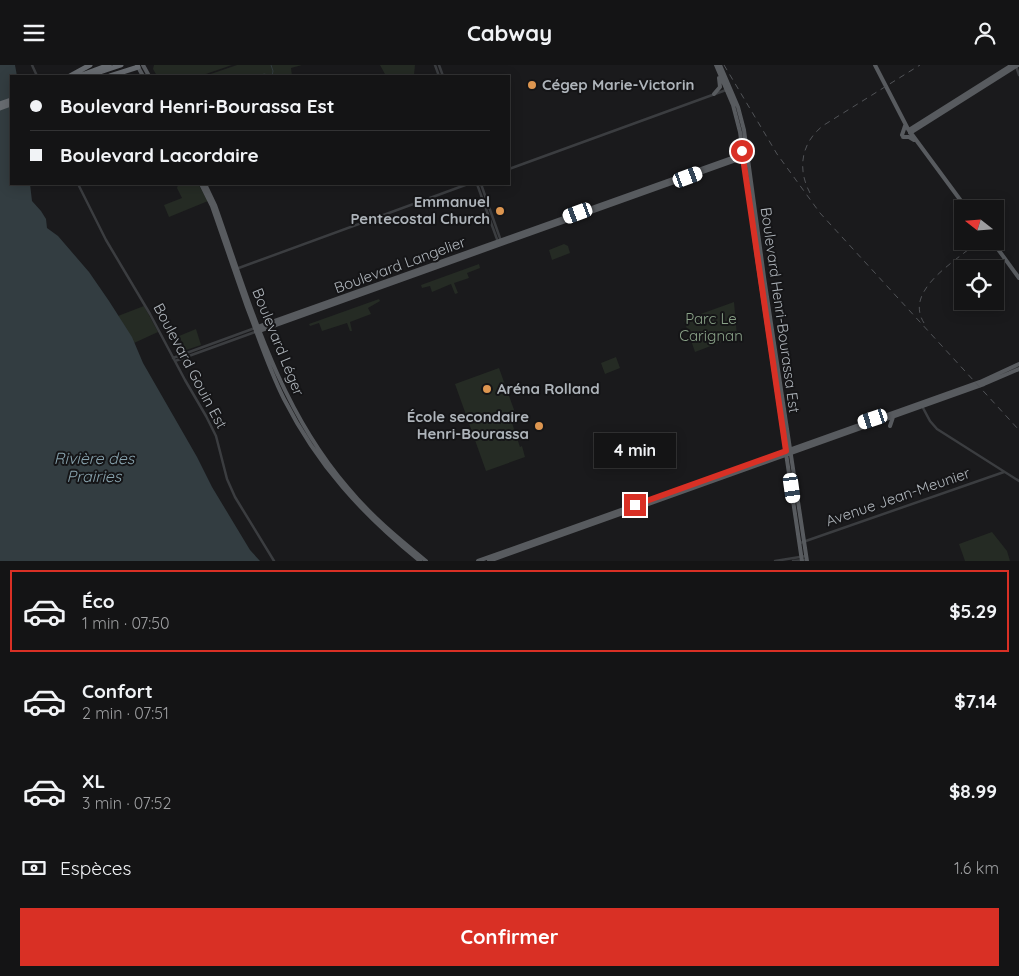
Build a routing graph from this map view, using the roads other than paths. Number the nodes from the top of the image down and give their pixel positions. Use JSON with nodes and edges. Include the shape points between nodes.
{"nodes":[{"id":1,"x":90,"y":65,"type":"edge"},
{"id":2,"x":109,"y":65,"type":"edge"},
{"id":3,"x":121,"y":65,"type":"edge"},
{"id":4,"x":141,"y":65,"type":"edge"},
{"id":5,"x":716,"y":65,"type":"edge"},
{"id":6,"x":720,"y":65,"type":"edge"},
{"id":7,"x":875,"y":65,"type":"edge"},
{"id":8,"x":1015,"y":65,"type":"edge"},
{"id":9,"x":719,"y":73,"type":"junction"},
{"id":10,"x":72,"y":75,"type":"edge"},
{"id":11,"x":82,"y":75,"type":"edge"},
{"id":12,"x":91,"y":75,"type":"edge"},
{"id":13,"x":113,"y":75,"type":"edge"},
{"id":14,"x":1019,"y":75,"type":"edge"},
{"id":15,"x":728,"y":89,"type":"junction"},
{"id":16,"x":714,"y":94,"type":"junction"},
{"id":17,"x":905,"y":123,"type":"junction"},
{"id":18,"x":918,"y":126,"type":"junction"},
{"id":19,"x":909,"y":132,"type":"junction"},
{"id":20,"x":918,"y":143,"type":"junction"},
{"id":21,"x":745,"y":154,"type":"junction"},
{"id":22,"x":510,"y":169,"type":"edge"},
{"id":23,"x":78,"y":185,"type":"edge"},
{"id":24,"x":202,"y":185,"type":"edge"},
{"id":25,"x":205,"y":185,"type":"edge"},
{"id":26,"x":465,"y":185,"type":"edge"},
{"id":27,"x":479,"y":185,"type":"edge"},
{"id":28,"x":960,"y":200,"type":"edge"},
{"id":29,"x":213,"y":206,"type":"junction"},
{"id":30,"x":500,"y":243,"type":"junction"},
{"id":31,"x":999,"y":250,"type":"edge"},
{"id":32,"x":236,"y":269,"type":"junction"},
{"id":33,"x":1019,"y":278,"type":"edge"},
{"id":34,"x":257,"y":329,"type":"junction"},
{"id":35,"x":266,"y":355,"type":"junction"},
{"id":36,"x":174,"y":359,"type":"junction"},
{"id":37,"x":1019,"y":364,"type":"edge"},
{"id":38,"x":1019,"y":369,"type":"edge"},
{"id":39,"x":921,"y":405,"type":"junction"},
{"id":40,"x":893,"y":417,"type":"junction"},
{"id":41,"x":890,"y":426,"type":"dead end"},
{"id":42,"x":788,"y":436,"type":"junction"},
{"id":43,"x":803,"y":445,"type":"junction"},
{"id":44,"x":788,"y":452,"type":"junction"},
{"id":45,"x":1004,"y":471,"type":"junction"},
{"id":46,"x":1019,"y":481,"type":"edge"},
{"id":47,"x":802,"y":542,"type":"junction"},
{"id":48,"x":804,"y":559,"type":"edge"},
{"id":49,"x":274,"y":561,"type":"edge"},
{"id":50,"x":420,"y":561,"type":"edge"},
{"id":51,"x":426,"y":561,"type":"edge"},
{"id":52,"x":478,"y":561,"type":"edge"},
{"id":53,"x":489,"y":561,"type":"edge"},
{"id":54,"x":774,"y":561,"type":"edge"},
{"id":55,"x":793,"y":561,"type":"edge"}],
"edges":[{"from":1,"to":10,"type":"highway"},
{"from":2,"to":11,"type":"highway"},
{"from":3,"to":12,"type":"highway"},
{"from":4,"to":13,"type":"highway"},
{"from":5,"to":9,"type":"main road","name":"Boulevard Henri-Bourassa Est"},
{"from":6,"to":15,"type":"main road","name":"Boulevard Henri-Bourassa Est"},
{"from":7,"to":17,"type":"main road"},
{"from":8,"to":14,"type":"street"},
{"from":8,"to":18,"type":"main road"},
{"from":9,"to":15,"type":"main road","name":"Boulevard Henri-Bourassa Est"},
{"from":9,"to":16,"type":"main road","via":[[720,87]]},
{"from":15,"to":16,"type":"street"},
{"from":15,"to":21,"type":"main road","name":"Boulevard Henri-Bourassa Est"},
{"from":16,"to":22,"type":"street"},
{"from":17,"to":18,"type":"main road"},
{"from":17,"to":19,"type":"main road"},
{"from":17,"to":20,"type":"main road","via":[[903,136]]},
{"from":18,"to":19,"type":"main road"},
{"from":18,"to":20,"type":"main road","via":[[915,134]]},
{"from":19,"to":20,"type":"main road"},
{"from":20,"to":28,"type":"main road"},
{"from":21,"to":30,"type":"main road","name":"Boulevard Langelier"},
{"from":21,"to":42,"type":"main road","name":"Boulevard Henri-Bourassa Est"},
{"from":21,"to":44,"type":"main road","name":"Boulevard Henri-Bourassa Est"},
{"from":23,"to":36,"type":"street","name":"Boulevard Gouin Est","via":[[106,241]]},
{"from":24,"to":29,"type":"main road"},
{"from":25,"to":29,"type":"main road"},
{"from":26,"to":32,"type":"street"},
{"from":27,"to":30,"type":"street"},
{"from":29,"to":32,"type":"main road","name":"Boulevard Léger"},
{"from":30,"to":34,"type":"main road","name":"Boulevard Langelier"},
{"from":31,"to":33,"type":"main road"},
{"from":32,"to":34,"type":"main road","name":"Boulevard Léger"},
{"from":34,"to":35,"type":"main road","name":"Boulevard Léger"},
{"from":34,"to":36,"type":"street","name":"Boulevard Langelier"},
{"from":35,"to":50,"type":"main road","name":"Boulevard Léger","via":[[292,413],[332,474],[371,519]]},
{"from":35,"to":51,"type":"main road","name":"Boulevard Léger","via":[[310,437],[335,472],[374,517]]},
{"from":36,"to":49,"type":"street","name":"Boulevard Gouin Est","via":[[214,432],[236,501]]},
{"from":37,"to":39,"type":"main road"},
{"from":38,"to":39,"type":"main road","via":[[984,385]]},
{"from":39,"to":40,"type":"main road"},
{"from":39,"to":43,"type":"main road"},
{"from":39,"to":45,"type":"street","via":[[935,427]]},
{"from":40,"to":41,"type":"main road"},
{"from":40,"to":44,"type":"main road"},
{"from":42,"to":43,"type":"main road","via":[[791,443]]},
{"from":42,"to":44,"type":"main road","name":"Boulevard Henri-Bourassa Est"},
{"from":43,"to":44,"type":"main road"},
{"from":44,"to":47,"type":"main road","name":"Boulevard Henri-Bourassa Est"},
{"from":44,"to":52,"type":"main road"},
{"from":44,"to":53,"type":"main road"},
{"from":45,"to":46,"type":"street"},
{"from":45,"to":47,"type":"street","name":"Avenue Jean-Meunier"},
{"from":47,"to":48,"type":"main road","name":"Boulevard Henri-Bourassa Est"},
{"from":48,"to":54,"type":"street"},
{"from":48,"to":55,"type":"street"}]}
